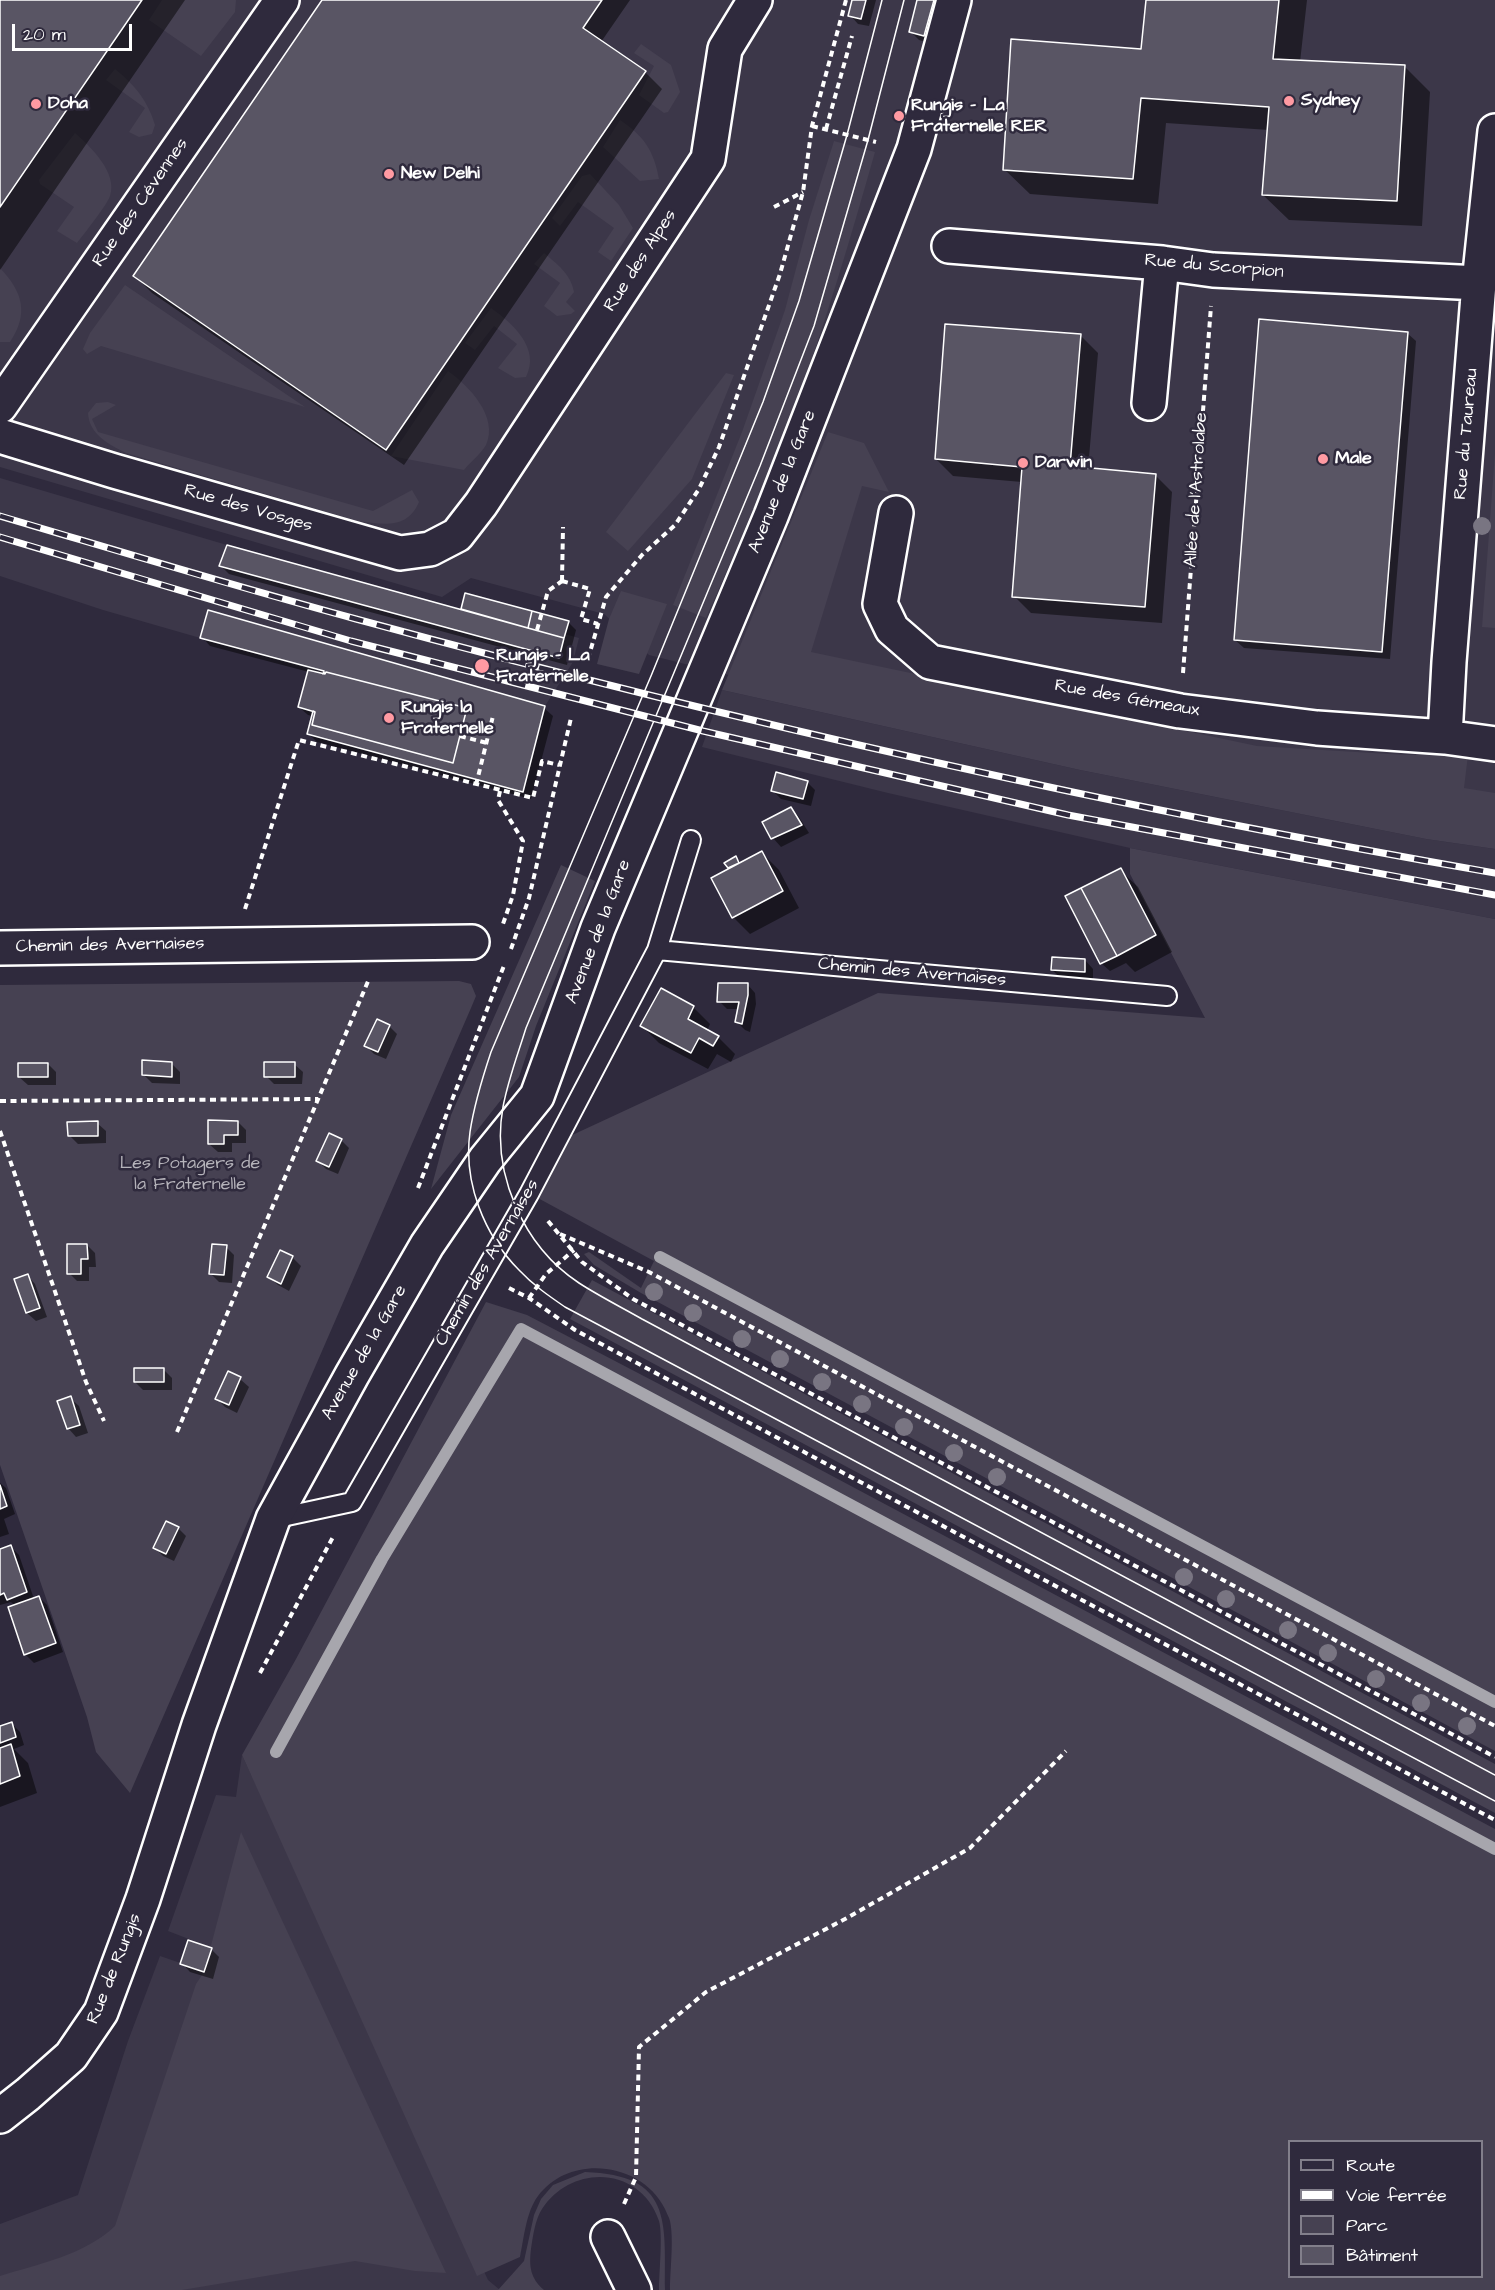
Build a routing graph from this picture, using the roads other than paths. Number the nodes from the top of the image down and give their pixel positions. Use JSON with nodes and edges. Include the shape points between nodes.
{"nodes":[{"id":1,"x":282,"y":0,"type":"edge"},
{"id":2,"x":755,"y":0,"type":"edge"},
{"id":3,"x":954,"y":0,"type":"edge"},
{"id":4,"x":1495,"y":131,"type":"edge"},
{"id":5,"x":949,"y":246,"type":"dead end"},
{"id":6,"x":1162,"y":263,"type":"junction"},
{"id":7,"x":1479,"y":283,"type":"junction"},
{"id":8,"x":1149,"y":403,"type":"dead end"},
{"id":9,"x":0,"y":406,"type":"edge"},
{"id":10,"x":0,"y":436,"type":"edge"},
{"id":11,"x":481,"y":504,"type":"joint"},
{"id":12,"x":896,"y":513,"type":"dead end"},
{"id":13,"x":1445,"y":737,"type":"junction"},
{"id":14,"x":1495,"y":744,"type":"edge"},
{"id":15,"x":691,"y":840,"type":"dead end"},
{"id":16,"x":472,"y":942,"type":"dead end"},
{"id":17,"x":0,"y":948,"type":"edge"},
{"id":18,"x":657,"y":950,"type":"junction"},
{"id":19,"x":1167,"y":996,"type":"dead end"},
{"id":20,"x":273,"y":1519,"type":"junction"},
{"id":21,"x":167,"y":1824,"type":"joint"},
{"id":22,"x":0,"y":2116,"type":"edge"},
{"id":23,"x":608,"y":2237,"type":"road end"},
{"id":24,"x":634,"y":2290,"type":"edge"}],
"edges":[{"from":1,"to":9,"type":"street","name":"Rue des Cévennes"},
{"from":2,"to":11,"type":"street","name":"Rue des Alpes","via":[[726,49],[708,159]]},
{"from":3,"to":20,"type":"street","name":"Avenue de la Gare","via":[[914,149],[771,516],[598,928],[537,1096],[485,1160],[427,1245]]},
{"from":4,"to":7,"type":"street","name":"Rue du Taureau"},
{"from":5,"to":6,"type":"street","name":"Rue du Scorpion"},
{"from":6,"to":7,"type":"street","name":"Rue du Scorpion","via":[[1213,270]]},
{"from":6,"to":8,"type":"street"},
{"from":7,"to":13,"type":"street","name":"Rue du Taureau"},
{"from":10,"to":11,"type":"street","name":"Rue des Vosges","via":[[400,553],[430,549],[457,535]]},
{"from":12,"to":13,"type":"street","name":"Rue des Gémeaux","via":[[880,604],[892,629],[930,662],[1180,711],[1317,728]]},
{"from":13,"to":14,"type":"street","name":"Rue des Gémeaux"},
{"from":15,"to":18,"type":"lane","name":"Chemin des Avernaises"},
{"from":16,"to":17,"type":"street","name":"Chemin des Avernaises"},
{"from":18,"to":19,"type":"lane","name":"Chemin des Avernaises"},
{"from":18,"to":20,"type":"lane","name":"Chemin des Avernaises","via":[[529,1194],[352,1502]]},
{"from":20,"to":21,"type":"street","name":"Avenue de la Gare"},
{"from":21,"to":22,"type":"street","name":"Rue de Rungis","via":[[101,2012],[71,2056]]},
{"from":23,"to":24,"type":"street"}]}
